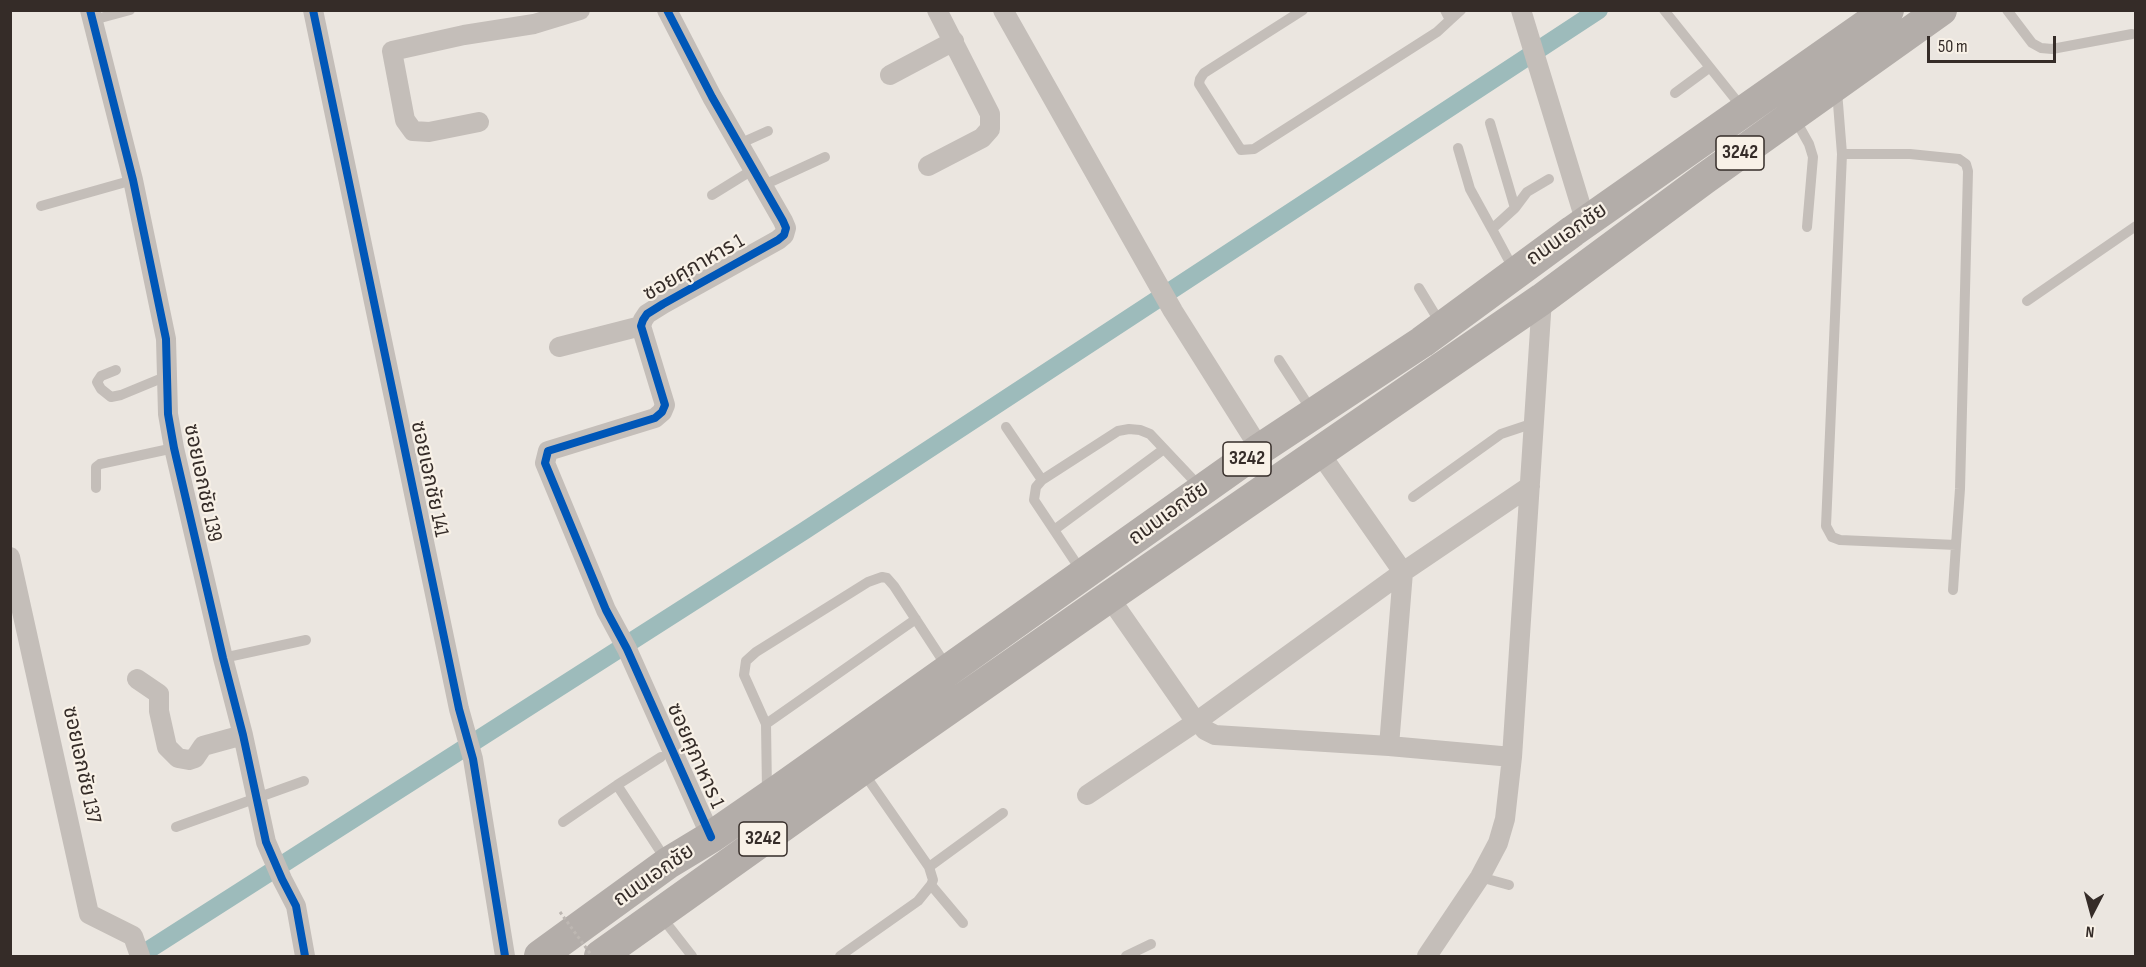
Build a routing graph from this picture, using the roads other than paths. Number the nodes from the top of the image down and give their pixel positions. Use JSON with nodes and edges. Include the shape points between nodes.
{"nodes":[{"id":1,"x":130,"y":10,"type":"edge"},
{"id":2,"x":313,"y":10,"type":"edge"},
{"id":3,"x":580,"y":10,"type":"edge"},
{"id":4,"x":667,"y":10,"type":"edge"},
{"id":5,"x":937,"y":10,"type":"edge"},
{"id":6,"x":1003,"y":10,"type":"edge"},
{"id":7,"x":1303,"y":10,"type":"edge"},
{"id":8,"x":1461,"y":10,"type":"edge"},
{"id":9,"x":1521,"y":10,"type":"edge"},
{"id":10,"x":1664,"y":10,"type":"edge"},
{"id":11,"x":1888,"y":10,"type":"edge"},
{"id":12,"x":1941,"y":10,"type":"edge"},
{"id":13,"x":2007,"y":10,"type":"edge"},
{"id":14,"x":91,"y":15,"type":"edge"},
{"id":15,"x":1447,"y":15,"type":"edge"},
{"id":16,"x":2132,"y":34,"type":"dead end"},
{"id":17,"x":954,"y":41,"type":"junction"},
{"id":18,"x":1709,"y":68,"type":"junction"},
{"id":19,"x":890,"y":75,"type":"dead end"},
{"id":20,"x":1836,"y":86,"type":"junction"},
{"id":21,"x":1675,"y":93,"type":"dead end"},
{"id":22,"x":1744,"y":110,"type":"junction"},
{"id":23,"x":1793,"y":116,"type":"junction"},
{"id":24,"x":479,"y":122,"type":"dead end"},
{"id":25,"x":1490,"y":123,"type":"dead end"},
{"id":26,"x":768,"y":131,"type":"dead end"},
{"id":27,"x":739,"y":144,"type":"junction"},
{"id":28,"x":1458,"y":148,"type":"dead end"},
{"id":29,"x":1842,"y":154,"type":"junction"},
{"id":30,"x":825,"y":157,"type":"dead end"},
{"id":31,"x":928,"y":166,"type":"dead end"},
{"id":32,"x":759,"y":177,"type":"junction"},
{"id":33,"x":1549,"y":179,"type":"dead end"},
{"id":34,"x":133,"y":180,"type":"junction"},
{"id":35,"x":712,"y":195,"type":"dead end"},
{"id":36,"x":41,"y":206,"type":"dead end"},
{"id":37,"x":1515,"y":208,"type":"junction"},
{"id":38,"x":1586,"y":223,"type":"junction"},
{"id":39,"x":2136,"y":226,"type":"edge"},
{"id":40,"x":1807,"y":227,"type":"dead end"},
{"id":41,"x":1492,"y":229,"type":"junction"},
{"id":42,"x":1524,"y":267,"type":"junction"},
{"id":43,"x":1419,"y":288,"type":"dead end"},
{"id":44,"x":1542,"y":299,"type":"junction"},
{"id":45,"x":2028,"y":301,"type":"dead end"},
{"id":46,"x":641,"y":326,"type":"junction"},
{"id":47,"x":1442,"y":326,"type":"junction"},
{"id":48,"x":559,"y":347,"type":"dead end"},
{"id":49,"x":1279,"y":360,"type":"dead end"},
{"id":50,"x":116,"y":370,"type":"dead end"},
{"id":51,"x":167,"y":376,"type":"junction"},
{"id":52,"x":1314,"y":414,"type":"junction"},
{"id":53,"x":1534,"y":423,"type":"junction"},
{"id":54,"x":1006,"y":427,"type":"dead end"},
{"id":55,"x":174,"y":448,"type":"junction"},
{"id":56,"x":1164,"y":449,"type":"junction"},
{"id":57,"x":1260,"y":449,"type":"junction"},
{"id":58,"x":1319,"y":452,"type":"junction"},
{"id":59,"x":1042,"y":480,"type":"junction"},
{"id":60,"x":1530,"y":486,"type":"junction"},
{"id":61,"x":96,"y":488,"type":"dead end"},
{"id":62,"x":1202,"y":490,"type":"junction"},
{"id":63,"x":1413,"y":497,"type":"dead end"},
{"id":64,"x":1054,"y":530,"type":"junction"},
{"id":65,"x":1956,"y":545,"type":"junction"},
{"id":66,"x":10,"y":557,"type":"edge"},
{"id":67,"x":1403,"y":572,"type":"junction"},
{"id":68,"x":1084,"y":575,"type":"junction"},
{"id":69,"x":1953,"y":590,"type":"dead end"},
{"id":70,"x":1109,"y":597,"type":"junction"},
{"id":71,"x":916,"y":619,"type":"junction"},
{"id":72,"x":306,"y":640,"type":"dead end"},
{"id":73,"x":223,"y":658,"type":"junction"},
{"id":74,"x":948,"y":669,"type":"junction"},
{"id":75,"x":137,"y":680,"type":"dead end"},
{"id":76,"x":1197,"y":721,"type":"junction"},
{"id":77,"x":766,"y":724,"type":"junction"},
{"id":78,"x":243,"y":735,"type":"junction"},
{"id":79,"x":1389,"y":746,"type":"junction"},
{"id":80,"x":662,"y":757,"type":"dead end"},
{"id":81,"x":1512,"y":757,"type":"junction"},
{"id":82,"x":861,"y":770,"type":"junction"},
{"id":83,"x":304,"y":781,"type":"dead end"},
{"id":84,"x":617,"y":785,"type":"junction"},
{"id":85,"x":1087,"y":795,"type":"dead end"},
{"id":86,"x":767,"y":798,"type":"junction"},
{"id":87,"x":257,"y":799,"type":"junction"},
{"id":88,"x":1003,"y":813,"type":"dead end"},
{"id":89,"x":563,"y":822,"type":"dead end"},
{"id":90,"x":176,"y":826,"type":"dead end"},
{"id":91,"x":711,"y":837,"type":"junction"},
{"id":92,"x":668,"y":863,"type":"junction"},
{"id":93,"x":929,"y":867,"type":"junction"},
{"id":94,"x":1480,"y":878,"type":"junction"},
{"id":95,"x":932,"y":885,"type":"junction"},
{"id":96,"x":1509,"y":885,"type":"dead end"},
{"id":97,"x":660,"y":915,"type":"junction"},
{"id":98,"x":963,"y":923,"type":"dead end"},
{"id":99,"x":1151,"y":944,"type":"dead end"},
{"id":100,"x":692,"y":956,"type":"edge"},
{"id":101,"x":140,"y":957,"type":"edge"},
{"id":102,"x":305,"y":957,"type":"edge"},
{"id":103,"x":505,"y":957,"type":"edge"},
{"id":104,"x":540,"y":957,"type":"edge"},
{"id":105,"x":600,"y":957,"type":"edge"},
{"id":106,"x":840,"y":957,"type":"edge"},
{"id":107,"x":1126,"y":957,"type":"edge"},
{"id":108,"x":1427,"y":957,"type":"edge"}],
"edges":[{"from":1,"to":14,"type":"lane"},
{"from":2,"to":103,"type":"street","name":"ซอยเอกชัย 141","via":[[459,709],[473,759]]},
{"from":3,"to":24,"type":"street","via":[[523,26],[393,51],[405,120],[413,131],[429,132]]},
{"from":4,"to":27,"type":"street","name":"ซอยศุภาหาร 1"},
{"from":5,"to":17,"type":"street"},
{"from":6,"to":57,"type":"street","via":[[1173,311]]},
{"from":7,"to":15,"type":"lane","via":[[1200,79],[1199,84],[1241,150],[1254,149],[1437,32]]},
{"from":8,"to":15,"type":"lane"},
{"from":9,"to":38,"type":"street"},
{"from":10,"to":18,"type":"lane"},
{"from":11,"to":22,"type":"main road","name":"ถนนเอกชัย","number":"3242"},
{"from":12,"to":20,"type":"main road","name":"ถนนเอกชัย","number":"3242"},
{"from":13,"to":16,"type":"lane","via":[[2031,43],[2042,48]]},
{"from":14,"to":34,"type":"street","name":"ซอยเอกชัย 139"},
{"from":17,"to":19,"type":"street"},
{"from":17,"to":31,"type":"street","via":[[990,114],[990,129],[982,138]]},
{"from":18,"to":21,"type":"lane"},
{"from":18,"to":22,"type":"lane"},
{"from":20,"to":23,"type":"main road","name":"ถนนเอกชัย","number":"3242"},
{"from":20,"to":29,"type":"lane"},
{"from":22,"to":38,"type":"main road","name":"ถนนเอกชัย","number":"3242"},
{"from":23,"to":40,"type":"lane","via":[[1813,157]]},
{"from":23,"to":44,"type":"main road","name":"ถนนเอกชัย","number":"3242"},
{"from":25,"to":37,"type":"lane"},
{"from":26,"to":27,"type":"lane"},
{"from":27,"to":32,"type":"street","name":"ซอยศุภาหาร 1"},
{"from":28,"to":41,"type":"lane","via":[[1470,189]]},
{"from":29,"to":65,"type":"lane","via":[[1910,154],[1959,159],[1966,164]]},
{"from":29,"to":65,"type":"lane","via":[[1826,526],[1832,537],[1839,540]]},
{"from":30,"to":32,"type":"lane"},
{"from":32,"to":35,"type":"lane"},
{"from":32,"to":46,"type":"street","name":"ซอยศุภาหาร 1","via":[[783,221],[784,235],[647,314]]},
{"from":33,"to":37,"type":"lane","via":[[1527,192]]},
{"from":34,"to":36,"type":"lane"},
{"from":34,"to":51,"type":"street","name":"ซอยเอกชัย 139","via":[[166,339]]},
{"from":37,"to":41,"type":"lane"},
{"from":38,"to":42,"type":"main road","name":"ถนนเอกชัย","number":"3242"},
{"from":39,"to":45,"type":"lane"},
{"from":41,"to":42,"type":"lane"},
{"from":42,"to":44,"type":"main road"},
{"from":42,"to":47,"type":"main road","name":"ถนนเอกชัย","number":"3242"},
{"from":43,"to":47,"type":"lane"},
{"from":44,"to":53,"type":"street"},
{"from":44,"to":58,"type":"main road","name":"ถนนเอกชัย","number":"3242"},
{"from":46,"to":48,"type":"street"},
{"from":46,"to":91,"type":"street","name":"ซอยศุภาหาร 1","via":[[665,405],[662,412],[656,418],[548,451],[545,463],[606,610]]},
{"from":47,"to":52,"type":"main road","name":"ถนนเอกชัย","number":"3242"},
{"from":49,"to":52,"type":"lane"},
{"from":50,"to":51,"type":"lane","via":[[97,382],[111,397]]},
{"from":51,"to":55,"type":"street","name":"ซอยเอกชัย 139"},
{"from":52,"to":57,"type":"main road","name":"ถนนเอกชัย","number":"3242"},
{"from":53,"to":60,"type":"street"},
{"from":53,"to":63,"type":"lane","via":[[1501,434]]},
{"from":54,"to":59,"type":"lane"},
{"from":55,"to":61,"type":"lane","via":[[96,467]]},
{"from":55,"to":73,"type":"street","name":"ซอยเอกชัย 139"},
{"from":56,"to":59,"type":"lane","via":[[1150,434],[1140,430],[1118,431]]},
{"from":56,"to":62,"type":"lane"},
{"from":56,"to":64,"type":"lane"},
{"from":57,"to":62,"type":"main road","name":"ถนนเอกชัย","number":"3242"},
{"from":58,"to":67,"type":"street"},
{"from":58,"to":70,"type":"main road","name":"ถนนเอกชัย","number":"3242"},
{"from":59,"to":64,"type":"lane","via":[[1036,487],[1035,500]]},
{"from":60,"to":67,"type":"street"},
{"from":60,"to":81,"type":"street"},
{"from":62,"to":68,"type":"main road","name":"ถนนเอกชัย","number":"3242"},
{"from":64,"to":68,"type":"lane"},
{"from":65,"to":69,"type":"lane"},
{"from":66,"to":101,"type":"street","name":"ซอยเอกชัย 137","via":[[89,914],[134,936]]},
{"from":67,"to":76,"type":"street"},
{"from":67,"to":79,"type":"street"},
{"from":68,"to":74,"type":"main road","name":"ถนนเอกชัย","number":"3242"},
{"from":70,"to":76,"type":"street"},
{"from":70,"to":82,"type":"main road","name":"ถนนเอกชัย","number":"3242"},
{"from":71,"to":74,"type":"lane"},
{"from":71,"to":77,"type":"lane"},
{"from":71,"to":77,"type":"lane","via":[[894,586],[882,577],[756,651],[746,662],[744,675]]},
{"from":72,"to":73,"type":"lane"},
{"from":73,"to":78,"type":"street","name":"ซอยเอกชัย 139"},
{"from":74,"to":86,"type":"main road","name":"ถนนเอกชัย","number":"3242"},
{"from":75,"to":78,"type":"street","via":[[159,694],[167,747],[178,758],[195,758],[203,746]]},
{"from":76,"to":79,"type":"street","via":[[1215,735]]},
{"from":76,"to":85,"type":"street"},
{"from":77,"to":86,"type":"lane"},
{"from":78,"to":87,"type":"street","name":"ซอยเอกชัย 139"},
{"from":79,"to":81,"type":"street"},
{"from":80,"to":84,"type":"lane"},
{"from":81,"to":94,"type":"street","via":[[1505,819]]},
{"from":82,"to":93,"type":"lane"},
{"from":82,"to":97,"type":"main road","name":"ถนนเอกชัย","number":"3242"},
{"from":83,"to":87,"type":"lane"},
{"from":84,"to":89,"type":"lane"},
{"from":84,"to":92,"type":"lane"},
{"from":86,"to":91,"type":"main road","name":"ถนนเอกชัย","number":"3242"},
{"from":87,"to":90,"type":"lane"},
{"from":87,"to":102,"type":"street","name":"ซอยเอกชัย 139","via":[[267,842],[296,906]]},
{"from":88,"to":93,"type":"lane"},
{"from":91,"to":92,"type":"main road","name":"ถนนเอกชัย","number":"3242"},
{"from":92,"to":104,"type":"main road","name":"ถนนเอกชัย","number":"3242"},
{"from":93,"to":95,"type":"lane"},
{"from":94,"to":96,"type":"lane"},
{"from":94,"to":108,"type":"street"},
{"from":95,"to":98,"type":"lane"},
{"from":95,"to":106,"type":"lane","via":[[918,901]]},
{"from":97,"to":100,"type":"lane"},
{"from":97,"to":105,"type":"main road","name":"ถนนเอกชัย","number":"3242"},
{"from":99,"to":107,"type":"lane"}]}
